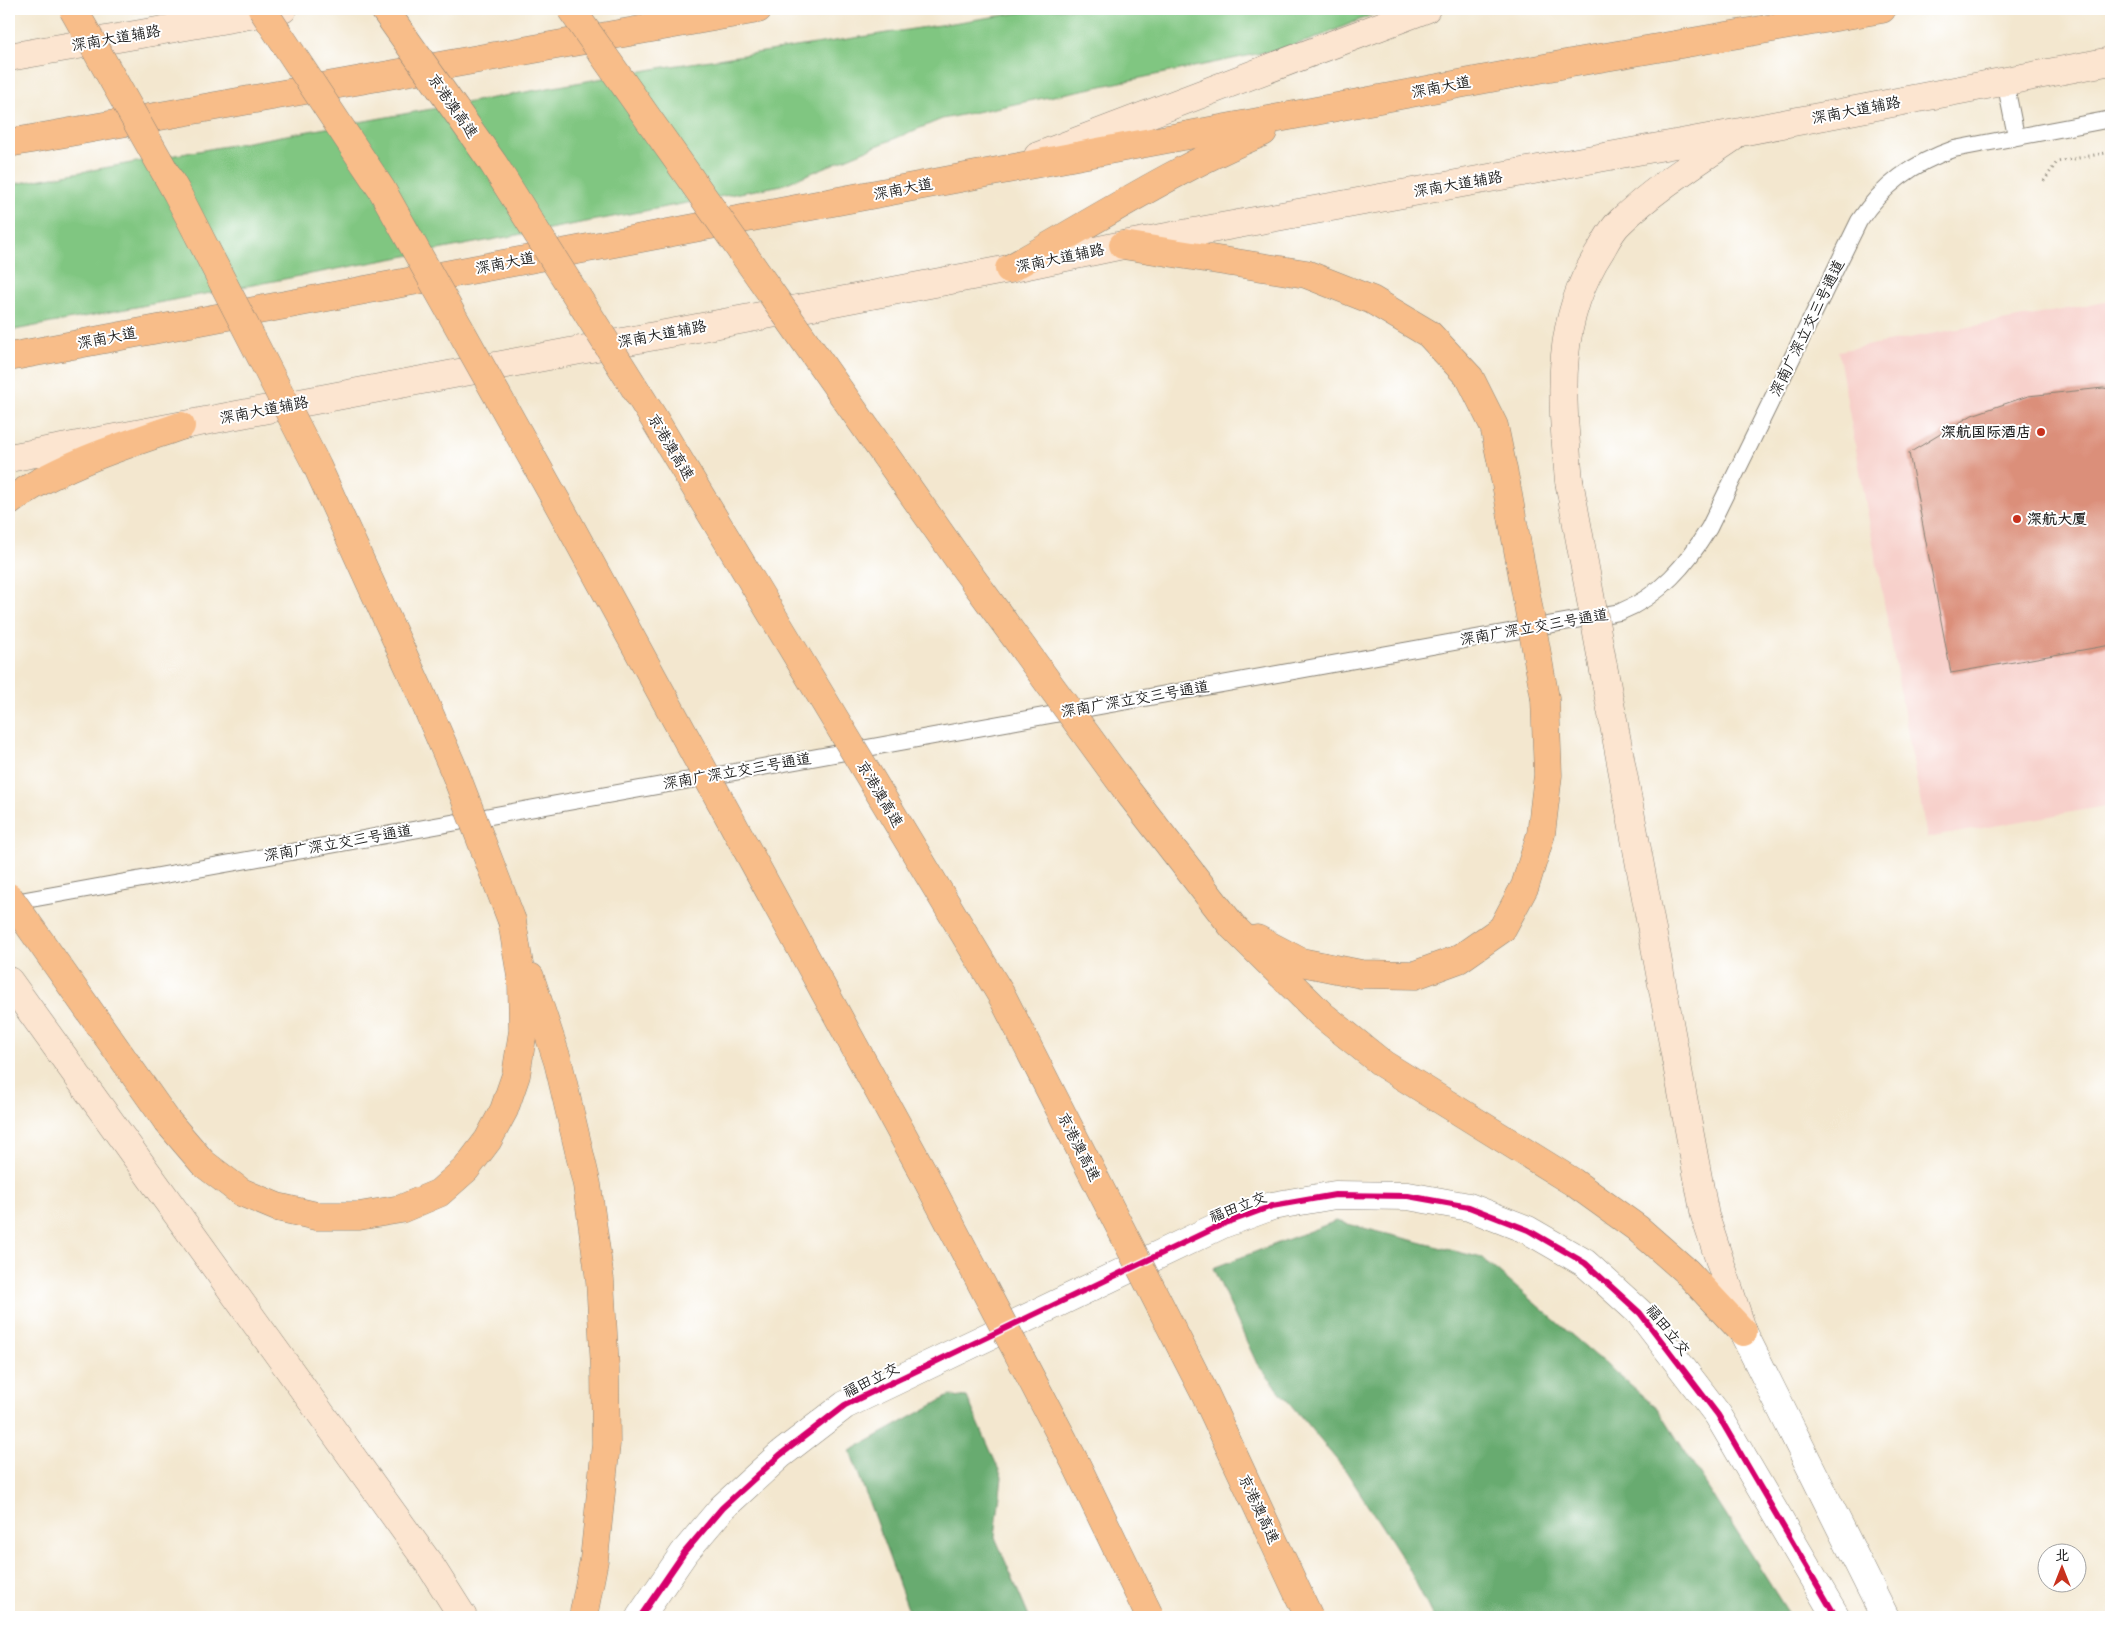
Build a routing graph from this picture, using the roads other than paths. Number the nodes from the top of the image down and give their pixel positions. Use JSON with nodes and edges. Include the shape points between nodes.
{"nodes":[{"id":1,"x":73,"y":9,"type":"edge"},
{"id":2,"x":262,"y":9,"type":"edge"},
{"id":3,"x":283,"y":9,"type":"edge"},
{"id":4,"x":384,"y":9,"type":"edge"},
{"id":5,"x":571,"y":9,"type":"edge"},
{"id":6,"x":758,"y":9,"type":"edge"},
{"id":7,"x":1426,"y":9,"type":"edge"},
{"id":8,"x":1882,"y":9,"type":"edge"},
{"id":9,"x":9,"y":57,"type":"edge"},
{"id":10,"x":2111,"y":61,"type":"edge"},
{"id":11,"x":2005,"y":82,"type":"junction"},
{"id":12,"x":1310,"y":111,"type":"junction"},
{"id":13,"x":2111,"y":119,"type":"edge"},
{"id":14,"x":1741,"y":132,"type":"junction"},
{"id":15,"x":2016,"y":136,"type":"junction"},
{"id":16,"x":9,"y":143,"type":"edge"},
{"id":17,"x":1001,"y":170,"type":"junction"},
{"id":18,"x":1123,"y":245,"type":"junction"},
{"id":19,"x":1009,"y":269,"type":"junction"},
{"id":20,"x":9,"y":357,"type":"edge"},
{"id":21,"x":181,"y":426,"type":"junction"},
{"id":22,"x":9,"y":458,"type":"edge"},
{"id":23,"x":9,"y":502,"type":"edge"},
{"id":24,"x":9,"y":897,"type":"edge"},
{"id":25,"x":9,"y":903,"type":"edge"},
{"id":26,"x":512,"y":921,"type":"junction"},
{"id":27,"x":1233,"y":927,"type":"junction"},
{"id":28,"x":9,"y":981,"type":"edge"},
{"id":29,"x":1743,"y":1332,"type":"junction"},
{"id":30,"x":463,"y":1617,"type":"edge"},
{"id":31,"x":584,"y":1617,"type":"edge"},
{"id":32,"x":640,"y":1617,"type":"edge"},
{"id":33,"x":1150,"y":1617,"type":"edge"},
{"id":34,"x":1309,"y":1617,"type":"edge"},
{"id":35,"x":1836,"y":1617,"type":"edge"},
{"id":36,"x":1885,"y":1617,"type":"edge"}],
"edges":[{"from":1,"to":26,"type":"main road","bridge":true,"via":[[176,193],[317,466],[449,757]]},
{"from":2,"to":33,"type":"main road","bridge":true,"via":[[382,190],[567,519],[923,1172],[1077,1466]]},
{"from":3,"to":9,"type":"main road","name":"深南大道辅路"},
{"from":4,"to":34,"type":"main road","name":"京港澳高速","bridge":true,"via":[[493,163],[648,409],[1003,998],[1205,1394]]},
{"from":5,"to":27,"type":"main road","bridge":true,"via":[[966,570],[1126,789]]},
{"from":6,"to":16,"type":"main road"},
{"from":7,"to":17,"type":"main road","name":"深南大道"},
{"from":8,"to":12,"type":"main road","name":"深南大道"},
{"from":10,"to":11,"type":"main road","name":"深南大道辅路"},
{"from":11,"to":14,"type":"main road","name":"深南大道辅路"},
{"from":11,"to":15,"type":"lane"},
{"from":12,"to":17,"type":"main road","name":"深南大道"},
{"from":12,"to":19,"type":"main road","via":[[1238,142],[1153,185]]},
{"from":13,"to":15,"type":"lane","name":"深南广深立交三号通道"},
{"from":14,"to":18,"type":"main road","name":"深南大道辅路"},
{"from":14,"to":29,"type":"main road","bridge":true,"via":[[1656,190],[1618,223],[1586,271],[1570,314],[1563,406],[1569,481],[1705,1216]]},
{"from":15,"to":25,"type":"lane","name":"深南广深立交三号通道","via":[[1933,156],[1895,179],[1869,206],[1709,528],[1694,552],[1658,591],[1620,612]]},
{"from":17,"to":20,"type":"main road","name":"深南大道"},
{"from":18,"to":19,"type":"main road","name":"深南大道辅路"},
{"from":18,"to":27,"type":"main road","bridge":true,"via":[[1306,274],[1372,300],[1429,334],[1470,378],[1494,426],[1545,698],[1548,775],[1541,834],[1525,886],[1502,929],[1459,959],[1415,974],[1361,974],[1301,962]]},
{"from":19,"to":21,"type":"main road","name":"深南大道辅路"},
{"from":21,"to":22,"type":"main road","name":"深南大道辅路"},
{"from":21,"to":23,"type":"main road","via":[[58,473]]},
{"from":24,"to":26,"type":"main road","bridge":true,"via":[[167,1121],[203,1163],[242,1192],[277,1207],[316,1216],[359,1216],[401,1209],[439,1193],[466,1169],[488,1140],[504,1110],[516,1075],[523,1031],[522,983]]},
{"from":26,"to":31,"type":"main road","via":[[558,1062],[587,1185],[600,1280],[606,1444],[594,1560]]},
{"from":27,"to":29,"type":"main road","via":[[1322,1014],[1383,1064],[1574,1182],[1637,1228],[1687,1272]]},
{"from":28,"to":30,"type":"main road","via":[[424,1556]]},
{"from":29,"to":36,"type":"street"},
{"from":32,"to":35,"type":"street","name":"福田立交","via":[[684,1553],[722,1508],[780,1455],[845,1406],[1223,1224],[1272,1206],[1335,1195],[1408,1196],[1469,1207],[1528,1230],[1585,1263],[1640,1313],[1718,1415]]}]}
